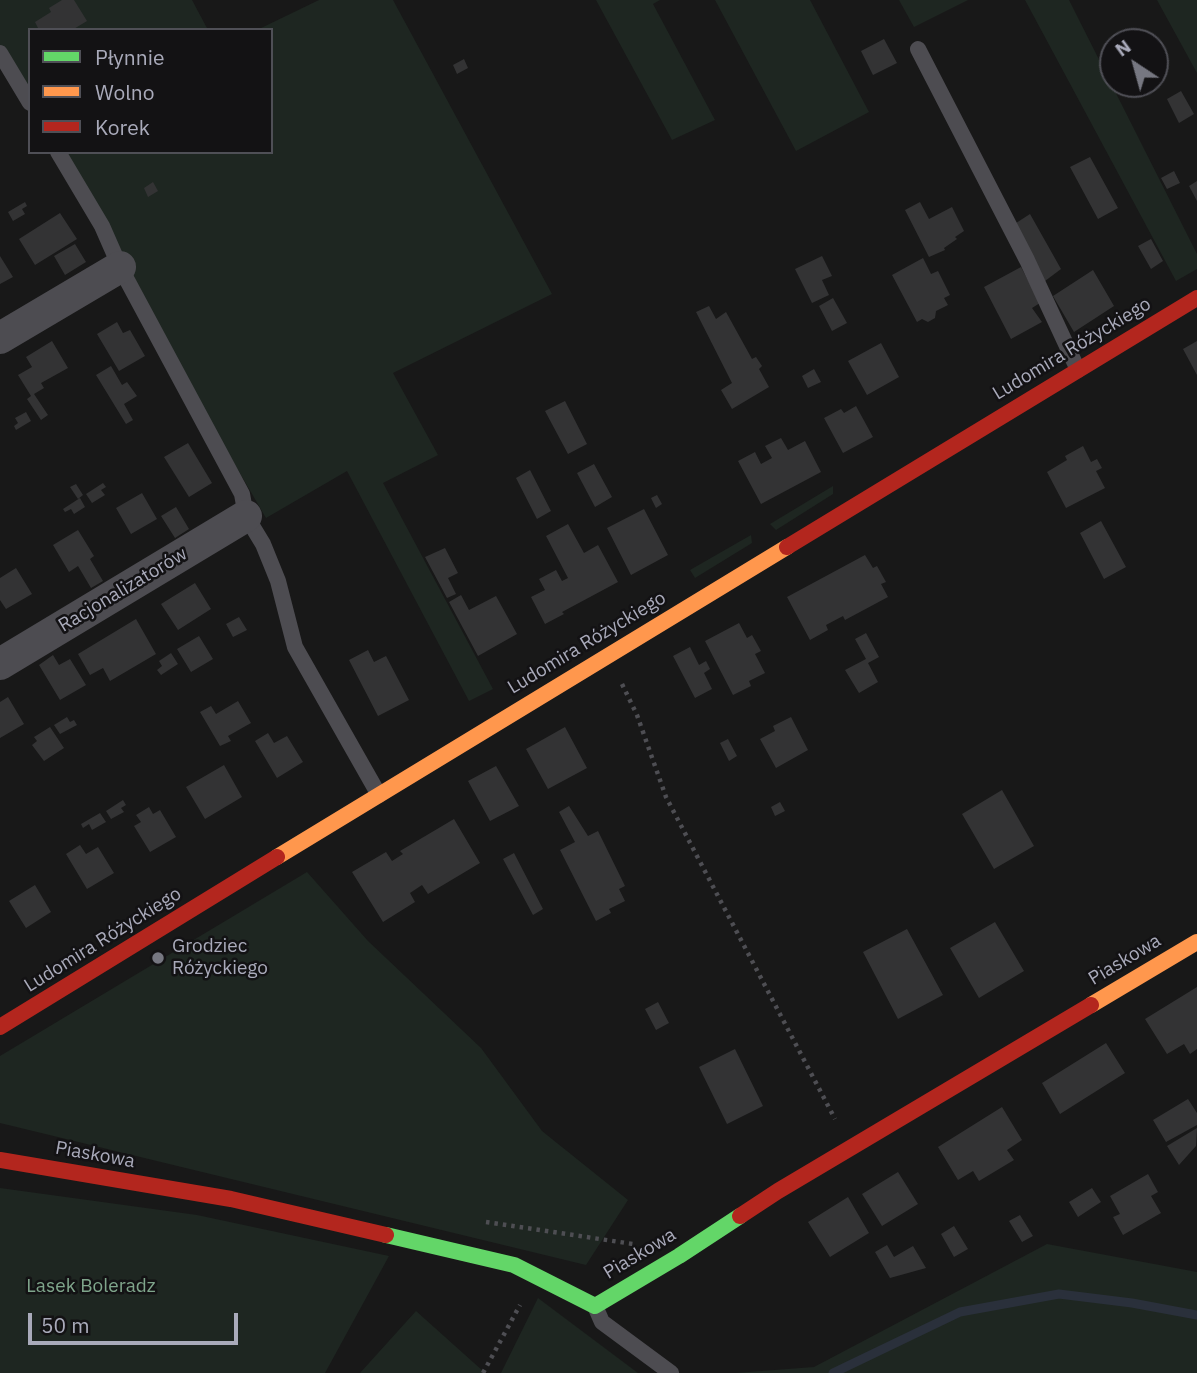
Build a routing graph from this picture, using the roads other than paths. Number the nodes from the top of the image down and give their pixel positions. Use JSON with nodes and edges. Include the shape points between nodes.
{"nodes":[{"id":1,"x":918,"y":49,"type":"dead end"},
{"id":2,"x":0,"y":53,"type":"edge"},
{"id":3,"x":28,"y":100,"type":"edge"},
{"id":4,"x":59,"y":154,"type":"edge"},
{"id":5,"x":120,"y":267,"type":"junction"},
{"id":6,"x":1197,"y":298,"type":"edge"},
{"id":7,"x":0,"y":338,"type":"edge"},
{"id":8,"x":1078,"y":370,"type":"junction"},
{"id":9,"x":246,"y":516,"type":"junction"},
{"id":10,"x":0,"y":664,"type":"edge"},
{"id":11,"x":379,"y":795,"type":"junction"},
{"id":12,"x":1197,"y":942,"type":"edge"},
{"id":13,"x":0,"y":1027,"type":"edge"},
{"id":14,"x":0,"y":1160,"type":"edge"},
{"id":15,"x":596,"y":1306,"type":"junction"},
{"id":16,"x":671,"y":1373,"type":"edge"}],
"edges":[{"from":1,"to":8,"type":"lane"},
{"from":2,"to":3,"type":"lane"},
{"from":4,"to":5,"type":"lane","via":[[102,226]]},
{"from":5,"to":7,"type":"street"},
{"from":5,"to":9,"type":"lane","via":[[242,494]]},
{"from":6,"to":8,"type":"street","name":"Ludomira Różyckiego"},
{"from":8,"to":11,"type":"street","name":"Ludomira Różyckiego"},
{"from":9,"to":10,"type":"street","name":"Racjonalizatorów"},
{"from":9,"to":11,"type":"lane","via":[[278,581],[295,647]]},
{"from":11,"to":13,"type":"street","name":"Ludomira Różyckiego"},
{"from":12,"to":15,"type":"street","name":"Piaskowa"},
{"from":14,"to":15,"type":"street","name":"Piaskowa","via":[[231,1199],[514,1265]]},
{"from":15,"to":16,"type":"lane","via":[[602,1322]]}]}
